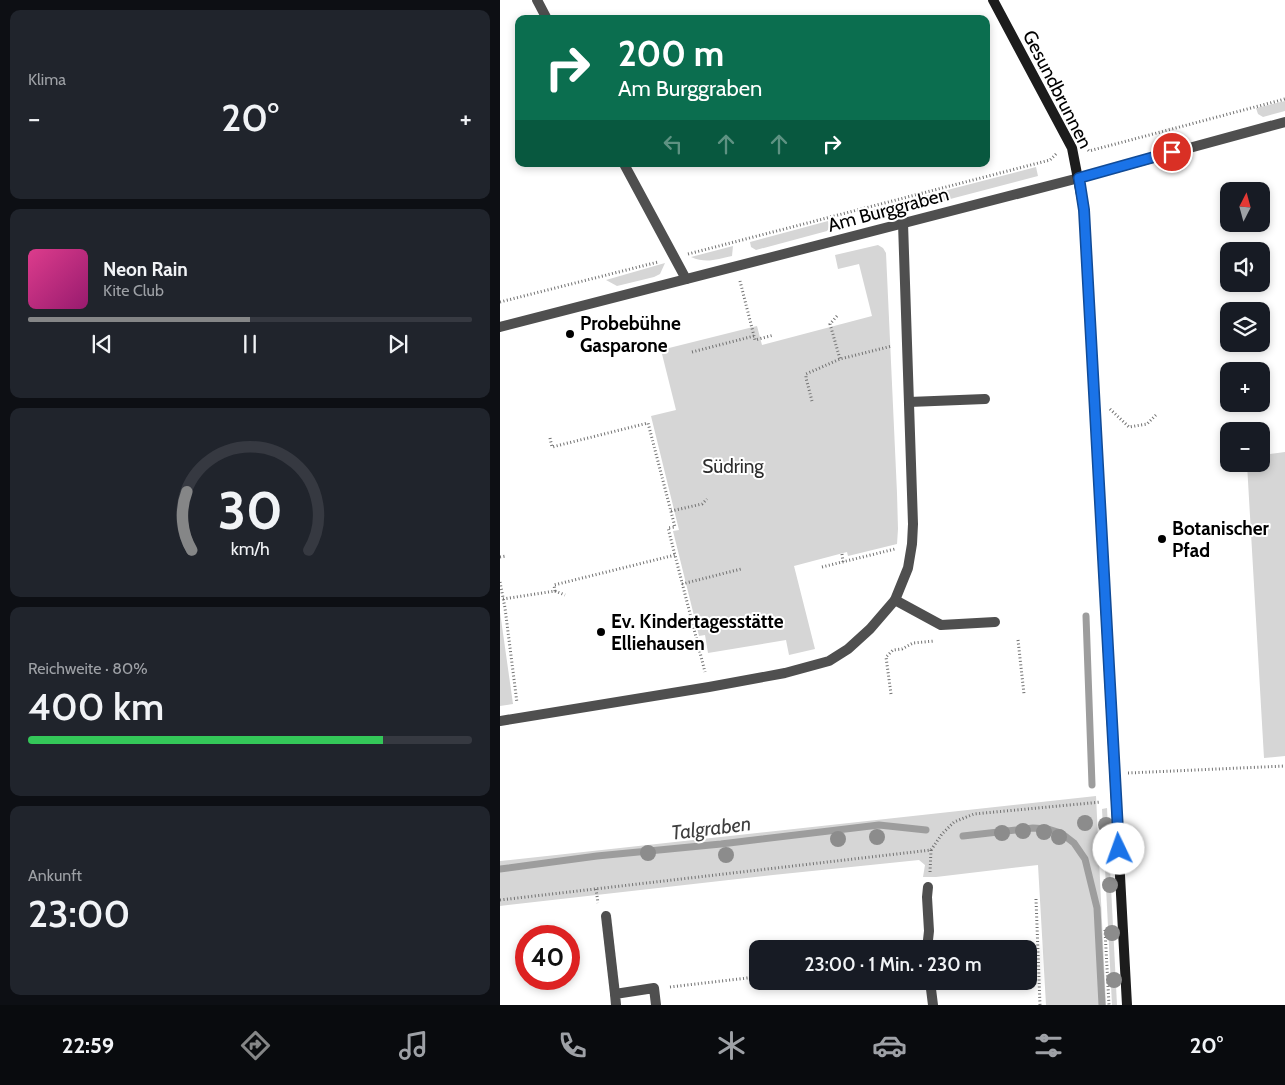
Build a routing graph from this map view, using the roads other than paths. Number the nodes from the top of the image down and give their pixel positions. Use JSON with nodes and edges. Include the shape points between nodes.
{"nodes":[{"id":1,"x":537,"y":0,"type":"edge"},
{"id":2,"x":993,"y":0,"type":"edge"},
{"id":3,"x":545,"y":15,"type":"edge"},
{"id":4,"x":1285,"y":122,"type":"edge"},
{"id":5,"x":626,"y":167,"type":"edge"},
{"id":6,"x":1079,"y":178,"type":"junction"},
{"id":7,"x":902,"y":223,"type":"junction"},
{"id":8,"x":686,"y":279,"type":"junction"},
{"id":9,"x":500,"y":327,"type":"edge"},
{"id":10,"x":985,"y":400,"type":"dead end"},
{"id":11,"x":909,"y":402,"type":"junction"},
{"id":12,"x":895,"y":600,"type":"junction"},
{"id":13,"x":995,"y":622,"type":"dead end"},
{"id":14,"x":500,"y":721,"type":"edge"},
{"id":15,"x":928,"y":887,"type":"road end"},
{"id":16,"x":606,"y":916,"type":"dead end"},
{"id":17,"x":928,"y":940,"type":"edge"},
{"id":18,"x":931,"y":990,"type":"edge"},
{"id":19,"x":615,"y":994,"type":"junction"},
{"id":20,"x":616,"y":1005,"type":"edge"},
{"id":21,"x":656,"y":1005,"type":"edge"},
{"id":22,"x":933,"y":1005,"type":"edge"},
{"id":23,"x":1127,"y":1005,"type":"edge"}],
"edges":[{"from":1,"to":3,"type":"street"},
{"from":2,"to":6,"type":"street","name":"Gesundbrunnen","via":[[1072,148]]},
{"from":4,"to":6,"type":"street","name":"Am Burggraben"},
{"from":5,"to":8,"type":"street"},
{"from":6,"to":7,"type":"street","name":"Am Burggraben"},
{"from":6,"to":23,"type":"street","name":"Gesundbrunnen","via":[[1084,210]]},
{"from":7,"to":8,"type":"street","name":"Am Burggraben"},
{"from":7,"to":11,"type":"street"},
{"from":8,"to":9,"type":"street","name":"Am Burggraben"},
{"from":10,"to":11,"type":"street"},
{"from":11,"to":12,"type":"street","via":[[912,544],[908,568]]},
{"from":12,"to":13,"type":"street","via":[[941,624]]},
{"from":12,"to":14,"type":"street","via":[[870,629],[829,661],[709,687]]},
{"from":15,"to":17,"type":"street"},
{"from":16,"to":19,"type":"street"},
{"from":18,"to":22,"type":"street"},
{"from":19,"to":20,"type":"street"},
{"from":19,"to":21,"type":"street","via":[[654,988]]}]}
